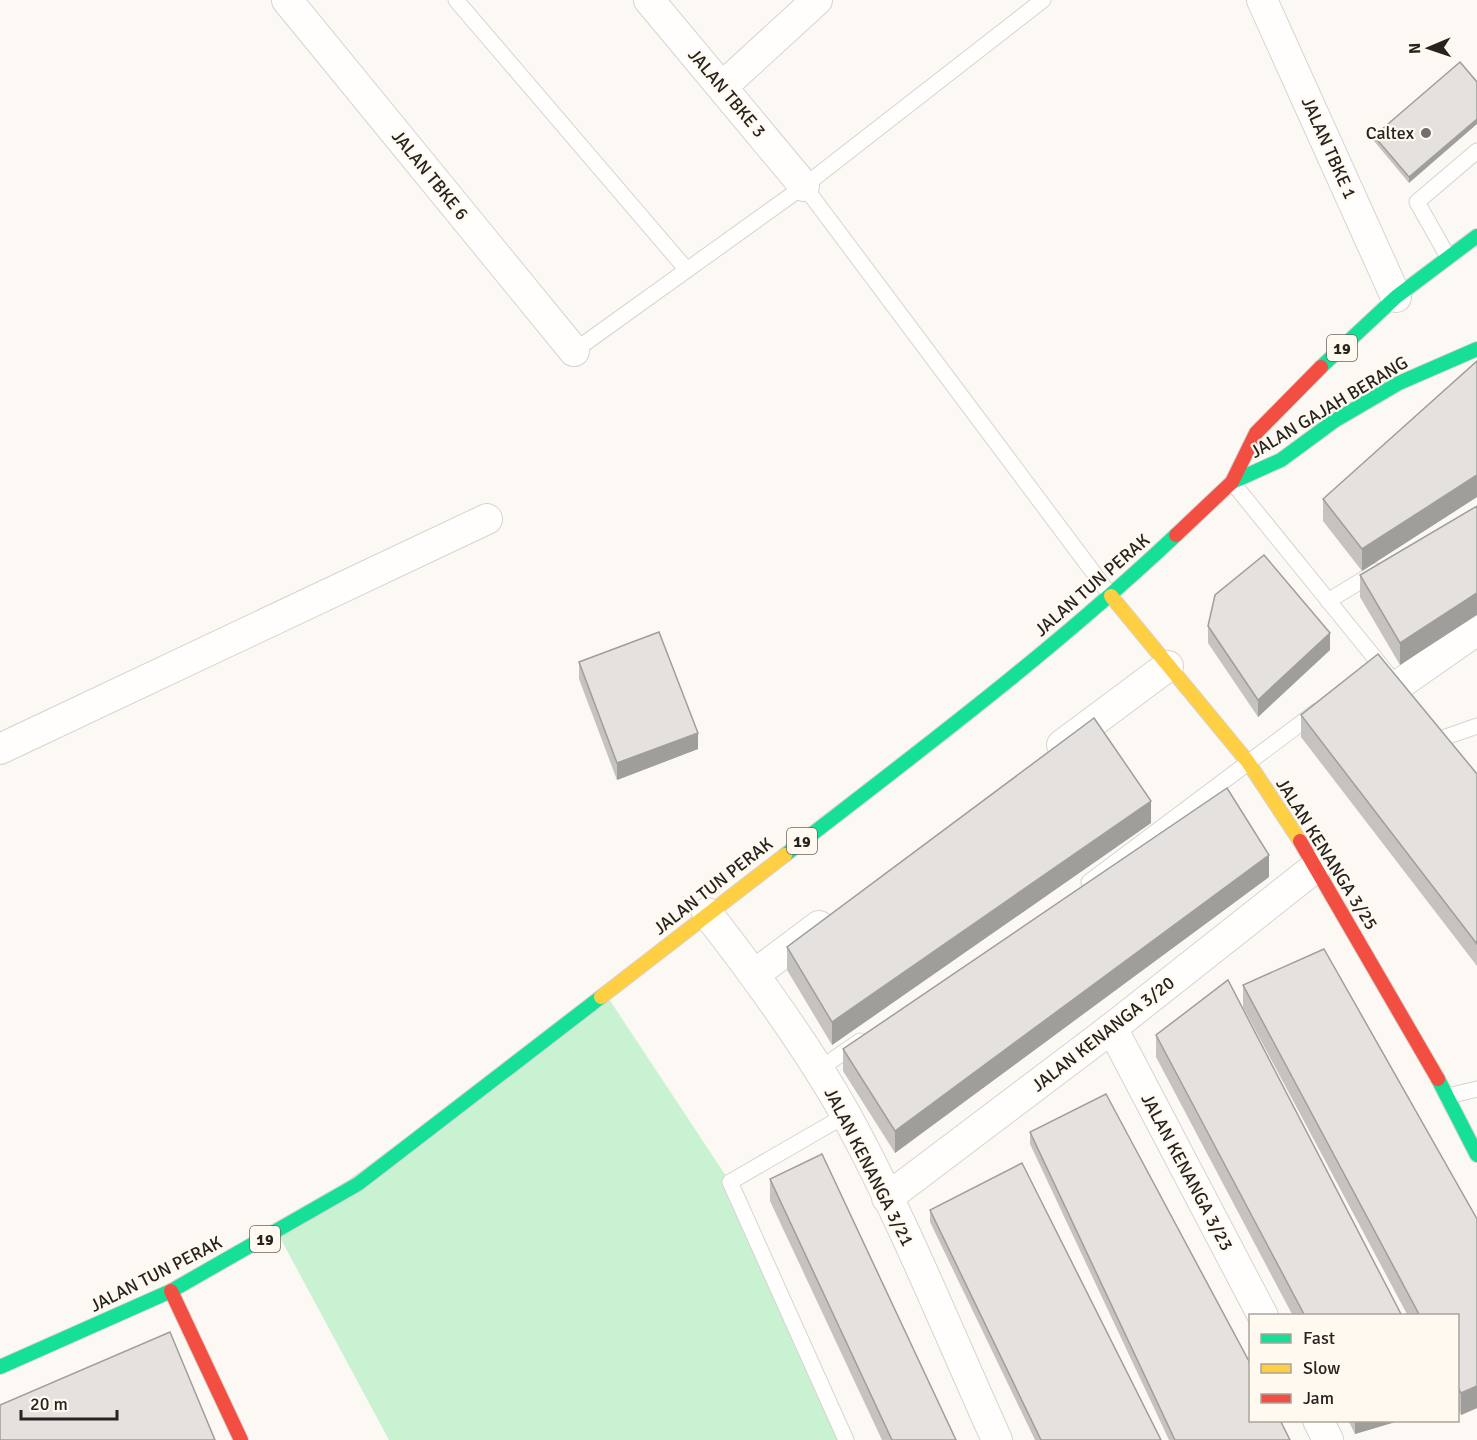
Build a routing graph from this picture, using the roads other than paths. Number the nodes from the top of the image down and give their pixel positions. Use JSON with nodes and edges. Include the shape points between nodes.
{"nodes":[{"id":1,"x":287,"y":0,"type":"edge"},
{"id":2,"x":456,"y":0,"type":"edge"},
{"id":3,"x":649,"y":0,"type":"edge"},
{"id":4,"x":817,"y":0,"type":"edge"},
{"id":5,"x":1043,"y":0,"type":"edge"},
{"id":6,"x":1262,"y":0,"type":"edge"},
{"id":7,"x":722,"y":87,"type":"junction"},
{"id":8,"x":1477,"y":151,"type":"edge"},
{"id":9,"x":804,"y":186,"type":"junction"},
{"id":10,"x":1477,"y":236,"type":"edge"},
{"id":11,"x":1448,"y":256,"type":"junction"},
{"id":12,"x":687,"y":270,"type":"junction"},
{"id":13,"x":1396,"y":297,"type":"junction"},
{"id":14,"x":1477,"y":349,"type":"edge"},
{"id":15,"x":574,"y":351,"type":"joint"},
{"id":16,"x":1232,"y":482,"type":"junction"},
{"id":17,"x":487,"y":519,"type":"dead end"},
{"id":18,"x":1387,"y":564,"type":"edge"},
{"id":19,"x":1110,"y":596,"type":"junction"},
{"id":20,"x":1328,"y":601,"type":"junction"},
{"id":21,"x":1477,"y":630,"type":"edge"},
{"id":22,"x":1168,"y":666,"type":"junction"},
{"id":23,"x":1388,"y":679,"type":"joint"},
{"id":24,"x":1333,"y":699,"type":"edge"},
{"id":25,"x":1477,"y":726,"type":"edge"},
{"id":26,"x":1440,"y":739,"type":"edge"},
{"id":27,"x":0,"y":749,"type":"edge"},
{"id":28,"x":1043,"y":759,"type":"edge"},
{"id":29,"x":1248,"y":762,"type":"junction"},
{"id":30,"x":1317,"y":866,"type":"junction"},
{"id":31,"x":1076,"y":892,"type":"edge"},
{"id":32,"x":841,"y":910,"type":"edge"},
{"id":33,"x":707,"y":913,"type":"junction"},
{"id":34,"x":755,"y":974,"type":"junction"},
{"id":35,"x":1112,"y":1028,"type":"junction"},
{"id":36,"x":876,"y":1030,"type":"edge"},
{"id":37,"x":818,"y":1070,"type":"junction"},
{"id":38,"x":1477,"y":1089,"type":"edge"},
{"id":39,"x":1448,"y":1096,"type":"junction"},
{"id":40,"x":846,"y":1115,"type":"junction"},
{"id":41,"x":1477,"y":1155,"type":"edge"},
{"id":42,"x":887,"y":1198,"type":"junction"},
{"id":43,"x":171,"y":1291,"type":"junction"},
{"id":44,"x":1262,"y":1314,"type":"edge"},
{"id":45,"x":0,"y":1367,"type":"edge"},
{"id":46,"x":1319,"y":1422,"type":"edge"},
{"id":47,"x":241,"y":1440,"type":"edge"},
{"id":48,"x":846,"y":1440,"type":"edge"},
{"id":49,"x":997,"y":1440,"type":"edge"},
{"id":50,"x":1328,"y":1440,"type":"edge"}],
"edges":[{"from":1,"to":15,"type":"street","name":"JALAN TBKE 6"},
{"from":2,"to":12,"type":"lane"},
{"from":3,"to":7,"type":"street","name":"JALAN TBKE 3"},
{"from":4,"to":7,"type":"street"},
{"from":5,"to":9,"type":"lane"},
{"from":6,"to":13,"type":"street","name":"JALAN TBKE 1"},
{"from":7,"to":9,"type":"street","name":"JALAN TBKE 3"},
{"from":8,"to":11,"type":"lane","via":[[1416,202]]},
{"from":9,"to":12,"type":"lane"},
{"from":9,"to":19,"type":"lane"},
{"from":10,"to":11,"type":"main road","name":"JALAN TUN PERAK","number":"19"},
{"from":11,"to":13,"type":"main road","name":"JALAN TUN PERAK","number":"19"},
{"from":12,"to":15,"type":"lane"},
{"from":13,"to":16,"type":"main road","name":"JALAN TUN PERAK","number":"19","via":[[1295,391],[1256,434]]},
{"from":14,"to":16,"type":"main road","name":"JALAN GAJAH BERANG","via":[[1399,383],[1334,421],[1281,460]]},
{"from":16,"to":19,"type":"main road","name":"JALAN TUN PERAK","number":"19"},
{"from":16,"to":20,"type":"lane"},
{"from":17,"to":27,"type":"street"},
{"from":18,"to":20,"type":"lane"},
{"from":19,"to":22,"type":"main road","name":"JALAN KENANGA 3/25"},
{"from":19,"to":33,"type":"main road","name":"JALAN TUN PERAK","number":"19","via":[[968,714]]},
{"from":20,"to":23,"type":"lane"},
{"from":21,"to":23,"type":"street"},
{"from":22,"to":28,"type":"street"},
{"from":22,"to":29,"type":"main road","name":"JALAN KENANGA 3/25"},
{"from":24,"to":29,"type":"lane"},
{"from":25,"to":26,"type":"lane"},
{"from":29,"to":30,"type":"main road","name":"JALAN KENANGA 3/25"},
{"from":29,"to":31,"type":"lane"},
{"from":30,"to":35,"type":"street","name":"JALAN KENANGA 3/20"},
{"from":30,"to":39,"type":"main road","name":"JALAN KENANGA 3/25"},
{"from":32,"to":34,"type":"street"},
{"from":33,"to":34,"type":"street","name":"JALAN KENANGA 3/21"},
{"from":33,"to":43,"type":"main road","name":"JALAN TUN PERAK","number":"19","via":[[358,1184]]},
{"from":34,"to":37,"type":"street","name":"JALAN KENANGA 3/21"},
{"from":35,"to":42,"type":"street","name":"JALAN KENANGA 3/20"},
{"from":35,"to":44,"type":"street","name":"JALAN KENANGA 3/23"},
{"from":36,"to":37,"type":"lane"},
{"from":37,"to":40,"type":"street","name":"JALAN KENANGA 3/21"},
{"from":38,"to":39,"type":"lane"},
{"from":39,"to":41,"type":"main road","name":"JALAN KENANGA 3/25"},
{"from":40,"to":42,"type":"street","name":"JALAN KENANGA 3/21"},
{"from":40,"to":48,"type":"lane","via":[[730,1182]]},
{"from":42,"to":49,"type":"street","name":"JALAN KENANGA 3/21"},
{"from":43,"to":45,"type":"main road","name":"JALAN TUN PERAK","number":"19"},
{"from":43,"to":47,"type":"main road"},
{"from":46,"to":50,"type":"street"}]}
